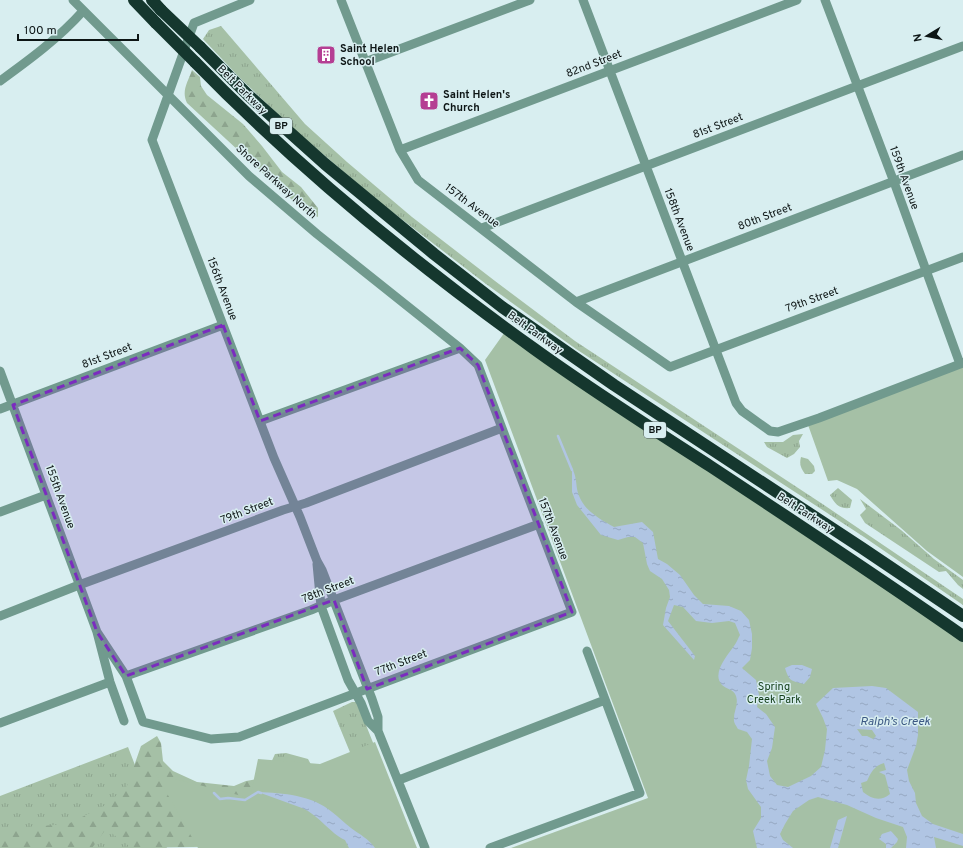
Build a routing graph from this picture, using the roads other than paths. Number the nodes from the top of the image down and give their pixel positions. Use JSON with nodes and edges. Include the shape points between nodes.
{"nodes":[{"id":1,"x":73,"y":0,"type":"edge"},
{"id":2,"x":134,"y":0,"type":"edge"},
{"id":3,"x":152,"y":0,"type":"edge"},
{"id":4,"x":250,"y":0,"type":"edge"},
{"id":5,"x":341,"y":0,"type":"edge"},
{"id":6,"x":530,"y":0,"type":"edge"},
{"id":7,"x":583,"y":0,"type":"edge"},
{"id":8,"x":797,"y":0,"type":"edge"},
{"id":9,"x":825,"y":0,"type":"edge"},
{"id":10,"x":83,"y":12,"type":"junction"},
{"id":11,"x":963,"y":46,"type":"edge"},
{"id":12,"x":365,"y":62,"type":"junction"},
{"id":13,"x":610,"y":71,"type":"junction"},
{"id":14,"x":0,"y":81,"type":"edge"},
{"id":15,"x":857,"y":86,"type":"junction"},
{"id":16,"x":168,"y":96,"type":"junction"},
{"id":17,"x":400,"y":150,"type":"junction"},
{"id":18,"x":963,"y":156,"type":"edge"},
{"id":19,"x":646,"y":166,"type":"junction"},
{"id":20,"x":894,"y":182,"type":"junction"},
{"id":21,"x":482,"y":228,"type":"junction"},
{"id":22,"x":963,"y":257,"type":"edge"},
{"id":23,"x":682,"y":262,"type":"junction"},
{"id":24,"x":926,"y":271,"type":"junction"},
{"id":25,"x":576,"y":302,"type":"junction"},
{"id":26,"x":223,"y":324,"type":"junction"},
{"id":27,"x":460,"y":348,"type":"junction"},
{"id":28,"x":715,"y":349,"type":"junction"},
{"id":29,"x":962,"y":364,"type":"edge"},
{"id":30,"x":478,"y":365,"type":"joint"},
{"id":31,"x":670,"y":367,"type":"joint"},
{"id":32,"x":0,"y":371,"type":"edge"},
{"id":33,"x":13,"y":405,"type":"junction"},
{"id":34,"x":0,"y":410,"type":"edge"},
{"id":35,"x":260,"y":421,"type":"junction"},
{"id":36,"x":502,"y":428,"type":"junction"},
{"id":37,"x":46,"y":495,"type":"junction"},
{"id":38,"x":295,"y":506,"type":"junction"},
{"id":39,"x":0,"y":512,"type":"edge"},
{"id":40,"x":539,"y":524,"type":"junction"},
{"id":41,"x":317,"y":561,"type":"junction"},
{"id":42,"x":79,"y":585,"type":"junction"},
{"id":43,"x":334,"y":600,"type":"junction"},
{"id":44,"x":321,"y":606,"type":"junction"},
{"id":45,"x":572,"y":612,"type":"joint"},
{"id":46,"x":0,"y":616,"type":"edge"},
{"id":47,"x":963,"y":616,"type":"edge"},
{"id":48,"x":96,"y":632,"type":"junction"},
{"id":49,"x":963,"y":636,"type":"edge"},
{"id":50,"x":586,"y":651,"type":"dead end"},
{"id":51,"x":126,"y":676,"type":"junction"},
{"id":52,"x":110,"y":682,"type":"junction"},
{"id":53,"x":367,"y":689,"type":"junction"},
{"id":54,"x":355,"y":694,"type":"junction"},
{"id":55,"x":605,"y":700,"type":"junction"},
{"id":56,"x":124,"y":721,"type":"dead end"},
{"id":57,"x":143,"y":722,"type":"joint"},
{"id":58,"x":0,"y":723,"type":"edge"},
{"id":59,"x":378,"y":731,"type":"junction"},
{"id":60,"x":399,"y":780,"type":"junction"},
{"id":61,"x":425,"y":848,"type":"edge"},
{"id":62,"x":490,"y":848,"type":"edge"}],
"edges":[{"from":1,"to":10,"type":"street","name":"Shore Parkway North"},
{"from":2,"to":49,"type":"highway","name":"Belt Parkway","number":"BP","bridge":true,"via":[[236,104],[313,175],[420,264],[604,397],[851,559]]},
{"from":3,"to":47,"type":"highway","name":"Belt Parkway","number":"BP","bridge":true,"via":[[254,100],[325,164],[502,307]]},
{"from":4,"to":16,"type":"street","name":"156th Avenue","via":[[194,23]]},
{"from":5,"to":12,"type":"street","name":"157th Avenue"},
{"from":6,"to":12,"type":"street"},
{"from":7,"to":13,"type":"street","name":"158th Avenue"},
{"from":8,"to":13,"type":"street","name":"82nd Street"},
{"from":9,"to":15,"type":"street","name":"159th Avenue"},
{"from":10,"to":14,"type":"street","via":[[31,58]]},
{"from":10,"to":16,"type":"street","name":"Shore Parkway North"},
{"from":11,"to":15,"type":"street","name":"81st Street"},
{"from":12,"to":17,"type":"street","name":"157th Avenue"},
{"from":13,"to":17,"type":"street","name":"82nd Street"},
{"from":13,"to":19,"type":"street","name":"158th Avenue"},
{"from":15,"to":19,"type":"street","name":"81st Street"},
{"from":15,"to":20,"type":"street","name":"159th Avenue"},
{"from":16,"to":26,"type":"street","name":"156th Avenue","via":[[152,140]]},
{"from":16,"to":27,"type":"street","name":"Shore Parkway North","via":[[249,176]]},
{"from":17,"to":21,"type":"street","name":"157th Avenue","via":[[418,180]]},
{"from":18,"to":20,"type":"street","name":"80th Street"},
{"from":19,"to":21,"type":"street","name":"81st Street"},
{"from":19,"to":23,"type":"street","name":"158th Avenue"},
{"from":20,"to":23,"type":"street","name":"80th Street"},
{"from":20,"to":24,"type":"street","name":"159th Avenue"},
{"from":21,"to":25,"type":"street","name":"157th Avenue"},
{"from":22,"to":24,"type":"street","name":"79th Street"},
{"from":23,"to":25,"type":"street","name":"80th Street"},
{"from":23,"to":28,"type":"street","name":"158th Avenue"},
{"from":24,"to":28,"type":"street","name":"79th Street"},
{"from":24,"to":29,"type":"street","name":"159th Avenue"},
{"from":25,"to":31,"type":"street","name":"157th Avenue"},
{"from":26,"to":33,"type":"street","name":"81st Street"},
{"from":26,"to":35,"type":"street","name":"156th Avenue"},
{"from":27,"to":30,"type":"street","name":"Shore Parkway North"},
{"from":27,"to":35,"type":"street"},
{"from":28,"to":29,"type":"street","name":"158th Avenue","via":[[736,403],[742,411],[774,432],[819,418]]},
{"from":28,"to":31,"type":"street","name":"79th Street"},
{"from":30,"to":36,"type":"street","name":"157th Avenue"},
{"from":32,"to":33,"type":"street","name":"155th Avenue"},
{"from":33,"to":34,"type":"street","name":"81st Street"},
{"from":33,"to":37,"type":"street","name":"155th Avenue"},
{"from":35,"to":38,"type":"street","name":"156th Avenue"},
{"from":36,"to":38,"type":"street","name":"79th Street"},
{"from":36,"to":40,"type":"street","name":"157th Avenue"},
{"from":37,"to":39,"type":"street"},
{"from":37,"to":42,"type":"street","name":"155th Avenue"},
{"from":38,"to":41,"type":"street","name":"156th Avenue"},
{"from":38,"to":42,"type":"street","name":"79th Street"},
{"from":40,"to":43,"type":"street","name":"78th Street"},
{"from":40,"to":45,"type":"street","name":"157th Avenue"},
{"from":41,"to":43,"type":"street","name":"156th Avenue"},
{"from":41,"to":44,"type":"street","name":"156th Avenue"},
{"from":42,"to":46,"type":"street","name":"79th Street"},
{"from":42,"to":48,"type":"street","name":"155th Avenue"},
{"from":43,"to":44,"type":"street","name":"78th Street"},
{"from":43,"to":53,"type":"street","name":"156th Avenue"},
{"from":44,"to":51,"type":"street","name":"78th Street"},
{"from":44,"to":54,"type":"street","name":"156th Avenue"},
{"from":45,"to":53,"type":"street","name":"77th Street"},
{"from":48,"to":51,"type":"street","name":"155th Avenue"},
{"from":48,"to":52,"type":"street","name":"155th Avenue"},
{"from":50,"to":55,"type":"street"},
{"from":51,"to":57,"type":"street","name":"155th Avenue"},
{"from":52,"to":56,"type":"street","name":"155th Avenue"},
{"from":52,"to":58,"type":"street"},
{"from":53,"to":54,"type":"street","name":"77th Street"},
{"from":53,"to":59,"type":"street","name":"156th Avenue","via":[[378,717]]},
{"from":54,"to":57,"type":"street","name":"77th Street","via":[[239,737],[211,739]]},
{"from":54,"to":59,"type":"street","name":"156th Avenue","via":[[368,721]]},
{"from":55,"to":60,"type":"street"},
{"from":55,"to":62,"type":"street","via":[[640,793]]},
{"from":59,"to":60,"type":"street","name":"156th Avenue"},
{"from":60,"to":61,"type":"street","name":"156th Avenue"}]}
